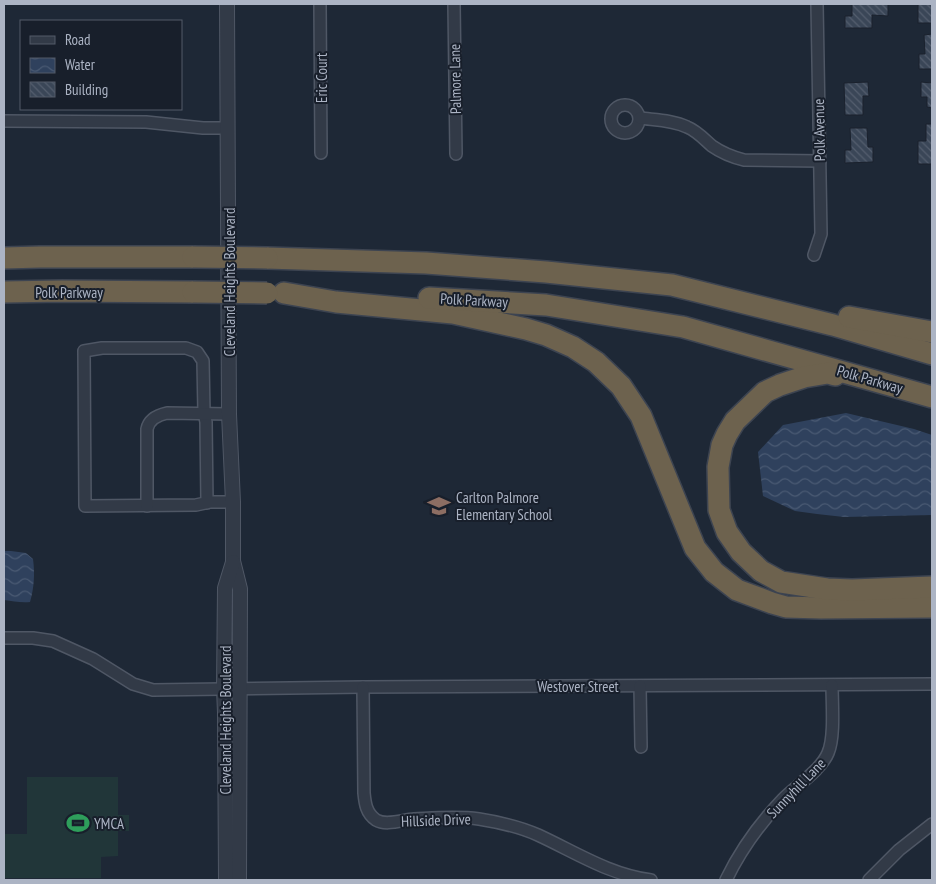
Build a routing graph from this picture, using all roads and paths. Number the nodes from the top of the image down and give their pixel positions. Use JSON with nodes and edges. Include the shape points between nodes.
{"nodes":[{"id":1,"x":227,"y":4,"type":"edge"},
{"id":2,"x":320,"y":4,"type":"edge"},
{"id":3,"x":454,"y":4,"type":"edge"},
{"id":4,"x":817,"y":4,"type":"edge"},
{"id":5,"x":640,"y":118,"type":"dead end"},
{"id":6,"x":4,"y":121,"type":"edge"},
{"id":7,"x":228,"y":128,"type":"junction"},
{"id":8,"x":321,"y":153,"type":"dead end"},
{"id":9,"x":456,"y":154,"type":"dead end"},
{"id":10,"x":820,"y":160,"type":"junction"},
{"id":11,"x":814,"y":255,"type":"dead end"},
{"id":12,"x":4,"y":258,"type":"edge"},
{"id":13,"x":672,"y":285,"type":"junction"},
{"id":14,"x":4,"y":292,"type":"edge"},
{"id":15,"x":276,"y":293,"type":"junction"},
{"id":16,"x":932,"y":332,"type":"edge"},
{"id":17,"x":932,"y":354,"type":"edge"},
{"id":18,"x":930,"y":396,"type":"edge"},
{"id":19,"x":204,"y":413,"type":"junction"},
{"id":20,"x":230,"y":414,"type":"junction"},
{"id":21,"x":233,"y":502,"type":"junction"},
{"id":22,"x":207,"y":503,"type":"junction"},
{"id":23,"x":147,"y":506,"type":"junction"},
{"id":24,"x":233,"y":561,"type":"junction"},
{"id":25,"x":932,"y":586,"type":"edge"},
{"id":26,"x":932,"y":606,"type":"edge"},
{"id":27,"x":4,"y":638,"type":"edge"},
{"id":28,"x":832,"y":684,"type":"junction"},
{"id":29,"x":932,"y":684,"type":"edge"},
{"id":30,"x":640,"y":686,"type":"junction"},
{"id":31,"x":362,"y":687,"type":"junction"},
{"id":32,"x":224,"y":688,"type":"junction"},
{"id":33,"x":239,"y":688,"type":"junction"},
{"id":34,"x":641,"y":747,"type":"dead end"},
{"id":35,"x":932,"y":824,"type":"edge"},
{"id":36,"x":226,"y":880,"type":"edge"},
{"id":37,"x":239,"y":880,"type":"edge"},
{"id":38,"x":651,"y":880,"type":"edge"},
{"id":39,"x":726,"y":880,"type":"edge"},
{"id":40,"x":869,"y":880,"type":"edge"}],
"edges":[{"from":1,"to":7,"type":"street","name":"Cleveland Heights Boulevard"},
{"from":2,"to":8,"type":"street","name":"Eric Court"},
{"from":3,"to":9,"type":"street","name":"Palmore Lane"},
{"from":4,"to":10,"type":"street","name":"Polk Avenue"},
{"from":5,"to":10,"type":"street","via":[[681,124],[734,158]]},
{"from":6,"to":7,"type":"street","via":[[146,122]]},
{"from":7,"to":20,"type":"street","name":"Cleveland Heights Boulevard"},
{"from":10,"to":11,"type":"street","name":"Polk Avenue","via":[[821,234]]},
{"from":12,"to":13,"type":"highway","bridge":true,"via":[[267,258],[426,264]]},
{"from":13,"to":16,"type":"highway"},
{"from":13,"to":17,"type":"highway","via":[[833,325]]},
{"from":14,"to":15,"type":"highway","name":"Polk Parkway","bridge":true},
{"from":15,"to":18,"type":"highway","name":"Polk Parkway","via":[[450,298],[546,305],[683,327]]},
{"from":15,"to":26,"type":"highway","via":[[453,313],[526,329],[573,347],[596,362],[621,386],[641,416],[695,548],[714,572],[738,590],[786,607]]},
{"from":18,"to":25,"type":"highway","via":[[828,374],[780,384],[765,392],[726,434],[718,467],[718,487],[719,510],[727,532],[741,552],[761,571],[781,582],[852,590]]},
{"from":19,"to":20,"type":"street"},
{"from":19,"to":22,"type":"street"},
{"from":19,"to":23,"type":"street","via":[[167,413],[148,424]]},
{"from":19,"to":23,"type":"street","via":[[203,361],[197,352],[186,348],[84,350],[85,506]]},
{"from":20,"to":21,"type":"street","name":"Cleveland Heights Boulevard"},
{"from":21,"to":22,"type":"street"},
{"from":21,"to":24,"type":"street","name":"Cleveland Heights Boulevard"},
{"from":22,"to":23,"type":"street"},
{"from":24,"to":32,"type":"street","name":"Cleveland Heights Boulevard","via":[[225,588]]},
{"from":24,"to":33,"type":"street","name":"Cleveland Heights Boulevard","via":[[240,590]]},
{"from":27,"to":32,"type":"street","name":"Westover Street","via":[[53,641],[94,659],[133,684],[153,690]]},
{"from":28,"to":29,"type":"street","name":"Westover Street"},
{"from":28,"to":30,"type":"street","name":"Westover Street"},
{"from":28,"to":39,"type":"street","name":"Sunnyhill Lane","via":[[832,731],[828,753],[822,764],[757,829]]},
{"from":30,"to":31,"type":"street","name":"Westover Street"},
{"from":30,"to":34,"type":"street"},
{"from":31,"to":33,"type":"street","name":"Westover Street"},
{"from":31,"to":38,"type":"street","name":"Hillside Drive","via":[[364,793],[366,808],[376,820],[463,817],[504,824],[537,835],[616,872]]},
{"from":32,"to":33,"type":"street","name":"Westover Street"},
{"from":32,"to":36,"type":"street","name":"Cleveland Heights Boulevard"},
{"from":33,"to":37,"type":"street","name":"Cleveland Heights Boulevard"},
{"from":35,"to":40,"type":"street"}]}
